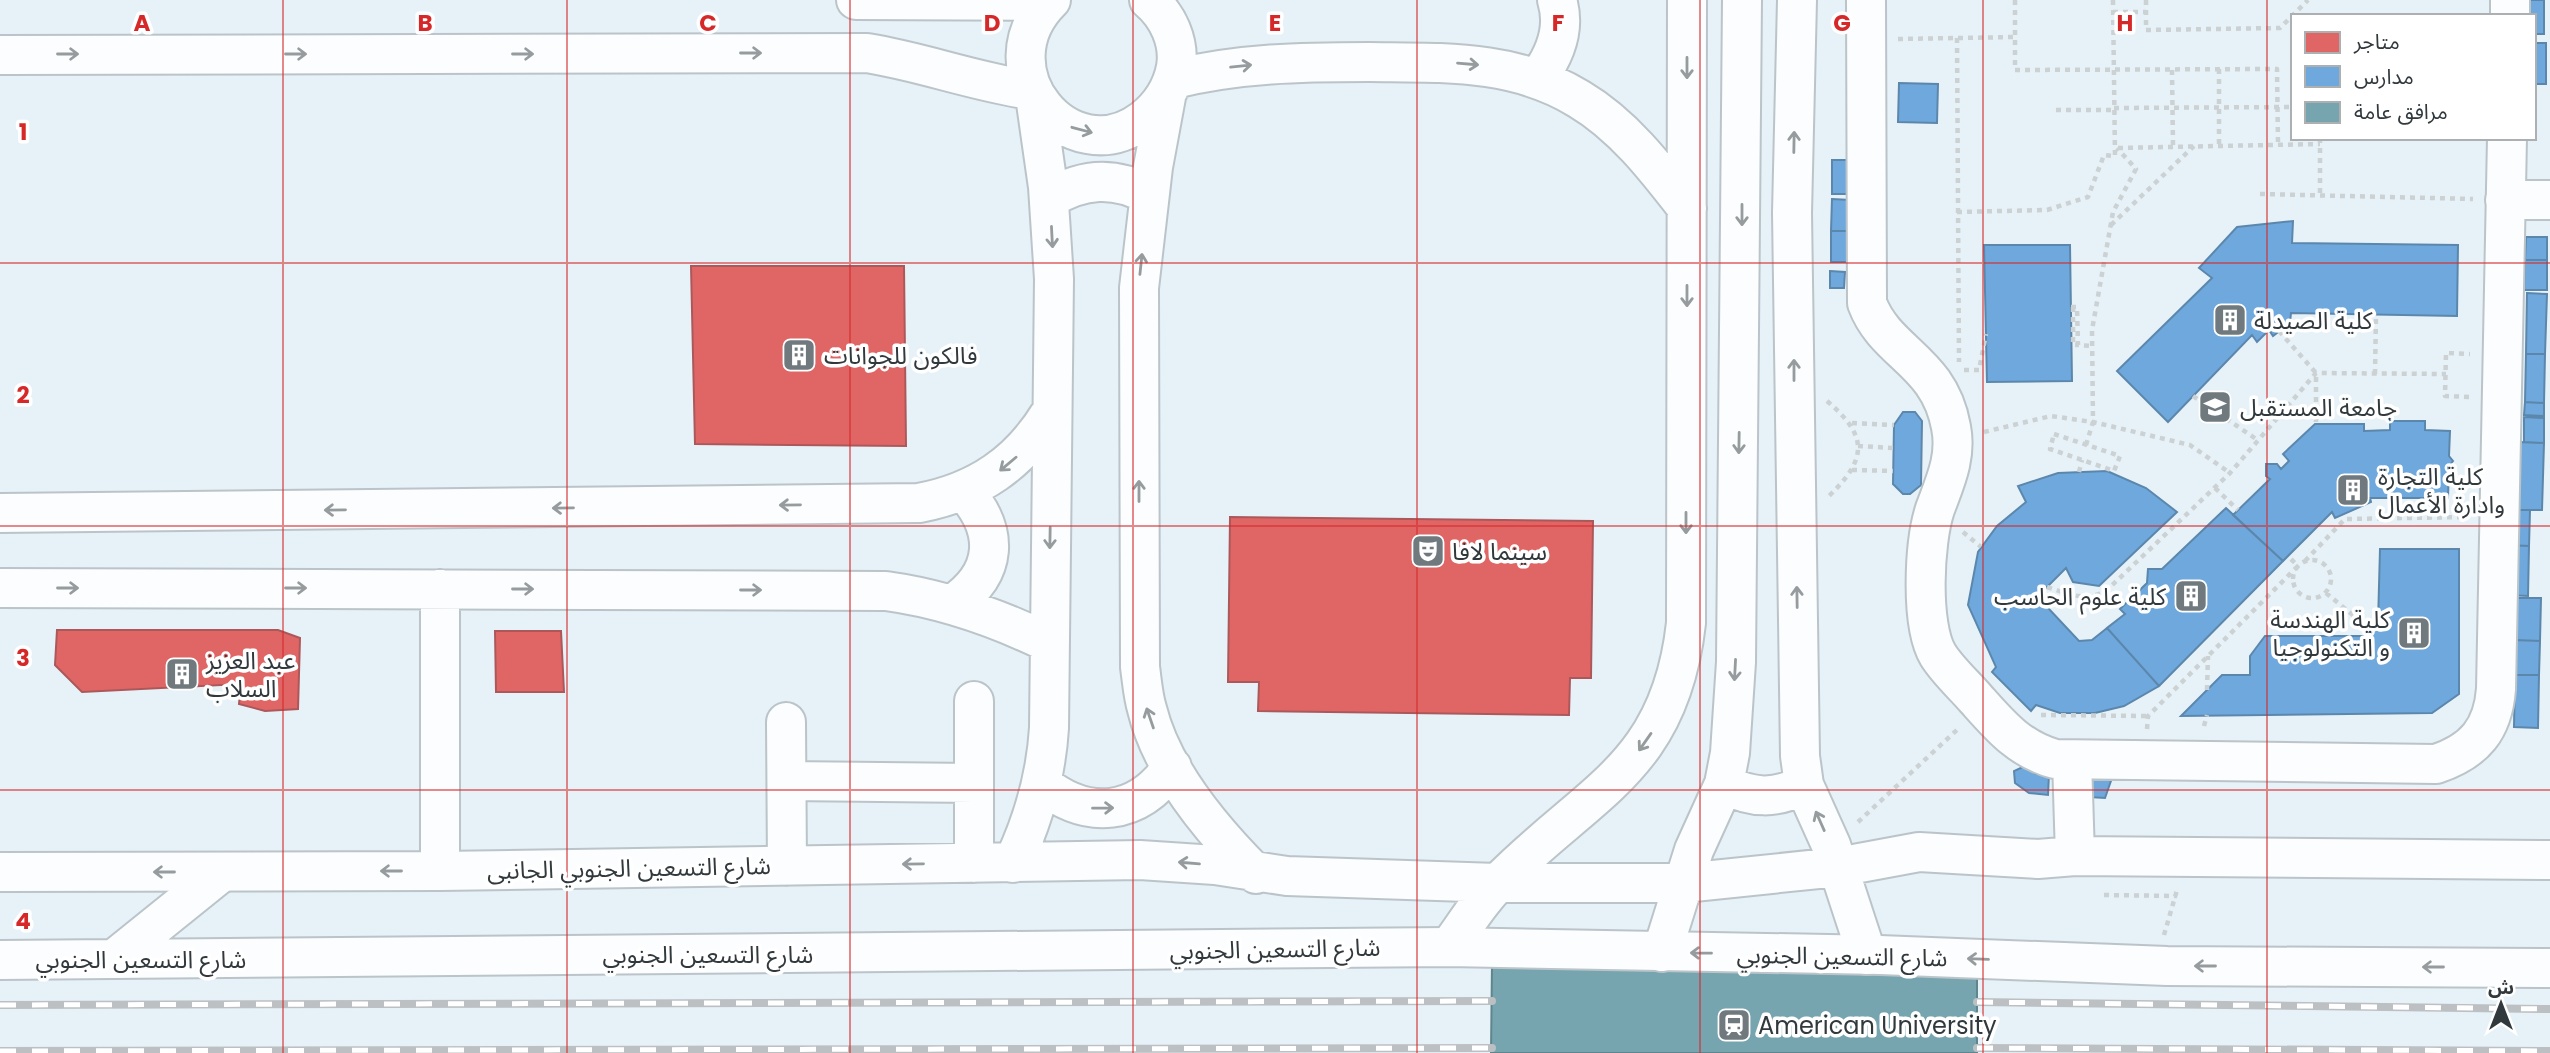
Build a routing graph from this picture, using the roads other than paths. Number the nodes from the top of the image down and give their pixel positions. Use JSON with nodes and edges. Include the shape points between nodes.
{"nodes":[{"id":1,"x":856,"y":0,"type":"edge"},
{"id":2,"x":1051,"y":0,"type":"edge"},
{"id":3,"x":1557,"y":0,"type":"edge"},
{"id":4,"x":1687,"y":0,"type":"edge"},
{"id":5,"x":1742,"y":0,"type":"edge"},
{"id":6,"x":1797,"y":0,"type":"edge"},
{"id":7,"x":1866,"y":0,"type":"edge"},
{"id":8,"x":1161,"y":2,"type":"edge"},
{"id":9,"x":0,"y":54,"type":"edge"},
{"id":10,"x":1538,"y":78,"type":"junction"},
{"id":11,"x":1170,"y":88,"type":"junction"},
{"id":12,"x":1033,"y":93,"type":"junction"},
{"id":13,"x":2507,"y":140,"type":"edge"},
{"id":14,"x":1149,"y":195,"type":"junction"},
{"id":15,"x":1049,"y":199,"type":"junction"},
{"id":16,"x":2505,"y":200,"type":"junction"},
{"id":17,"x":2550,"y":200,"type":"edge"},
{"id":18,"x":1687,"y":208,"type":"junction"},
{"id":19,"x":1051,"y":412,"type":"junction"},
{"id":20,"x":964,"y":491,"type":"junction"},
{"id":21,"x":0,"y":513,"type":"edge"},
{"id":22,"x":0,"y":588,"type":"edge"},
{"id":23,"x":440,"y":589,"type":"junction"},
{"id":24,"x":953,"y":604,"type":"junction"},
{"id":25,"x":1049,"y":643,"type":"junction"},
{"id":26,"x":974,"y":701,"type":"dead end"},
{"id":27,"x":786,"y":722,"type":"dead end"},
{"id":28,"x":2072,"y":760,"type":"junction"},
{"id":29,"x":1172,"y":767,"type":"junction"},
{"id":30,"x":787,"y":781,"type":"junction"},
{"id":31,"x":974,"y":783,"type":"junction"},
{"id":32,"x":1042,"y":784,"type":"junction"},
{"id":33,"x":1724,"y":784,"type":"junction"},
{"id":34,"x":1804,"y":785,"type":"junction"},
{"id":35,"x":2544,"y":852,"type":"edge"},
{"id":36,"x":2075,"y":856,"type":"junction"},
{"id":37,"x":974,"y":863,"type":"junction"},
{"id":38,"x":1013,"y":863,"type":"junction"},
{"id":39,"x":787,"y":866,"type":"junction"},
{"id":40,"x":1838,"y":867,"type":"junction"},
{"id":41,"x":440,"y":871,"type":"junction"},
{"id":42,"x":0,"y":872,"type":"edge"},
{"id":43,"x":222,"y":872,"type":"junction"},
{"id":44,"x":1256,"y":874,"type":"junction"},
{"id":45,"x":1497,"y":883,"type":"junction"},
{"id":46,"x":1684,"y":883,"type":"junction"},
{"id":47,"x":1449,"y":947,"type":"junction"},
{"id":48,"x":1662,"y":953,"type":"junction"},
{"id":49,"x":1867,"y":955,"type":"junction"},
{"id":50,"x":114,"y":959,"type":"junction"},
{"id":51,"x":0,"y":960,"type":"edge"},
{"id":52,"x":2550,"y":968,"type":"edge"}],
"edges":[{"from":1,"to":2,"type":"street"},
{"from":2,"to":12,"type":"street","via":[[1028,33],[1025,62]]},
{"from":3,"to":10,"type":"street","via":[[1557,44]]},
{"from":4,"to":18,"type":"street","one_way":true},
{"from":5,"to":33,"type":"street","one_way":true,"via":[[1736,662]]},
{"from":34,"to":6,"type":"street","one_way":true,"via":[[1792,213]]},
{"from":7,"to":28,"type":"street","via":[[1867,303],[1876,323],[1936,385],[1945,402],[1953,440],[1949,473],[1929,536],[1928,624],[1939,655],[2010,736],[2038,754]]},
{"from":8,"to":11,"type":"street","via":[[1175,41]]},
{"from":9,"to":12,"type":"street","one_way":true,"via":[[867,53]]},
{"from":11,"to":10,"type":"street","one_way":true,"via":[[1231,66],[1290,62],[1466,63]]},
{"from":10,"to":18,"type":"street","via":[[1580,99],[1616,127]]},
{"from":12,"to":11,"type":"street","one_way":true,"via":[[1062,123],[1100,134],[1138,124],[1154,112]]},
{"from":11,"to":14,"type":"street"},
{"from":12,"to":15,"type":"street"},
{"from":13,"to":16,"type":"street"},
{"from":14,"to":15,"type":"street","via":[[1106,181],[1076,185]]},
{"from":29,"to":14,"type":"street","one_way":true,"via":[[1147,710],[1140,667],[1139,288]]},
{"from":15,"to":19,"type":"street","one_way":true,"via":[[1054,279]]},
{"from":16,"to":17,"type":"street"},
{"from":16,"to":28,"type":"street","via":[[2495,710],[2474,746],[2436,764]]},
{"from":18,"to":45,"type":"street","one_way":true,"via":[[1682,659],[1653,732],[1630,764]]},
{"from":19,"to":20,"type":"street","one_way":true,"via":[[1006,467]]},
{"from":19,"to":25,"type":"street","one_way":true},
{"from":20,"to":21,"type":"street","one_way":true,"via":[[903,504]]},
{"from":20,"to":24,"type":"street","via":[[985,519],[989,551],[978,582]]},
{"from":22,"to":23,"type":"street","one_way":true},
{"from":23,"to":24,"type":"street","one_way":true,"via":[[886,591]]},
{"from":23,"to":41,"type":"street"},
{"from":24,"to":25,"type":"street"},
{"from":25,"to":32,"type":"street","via":[[1049,728]]},
{"from":26,"to":31,"type":"street"},
{"from":27,"to":30,"type":"street"},
{"from":28,"to":36,"type":"street"},
{"from":32,"to":29,"type":"street","one_way":true,"via":[[1070,803],[1120,807],[1150,792]]},
{"from":29,"to":44,"type":"street","via":[[1226,844]]},
{"from":30,"to":31,"type":"street"},
{"from":30,"to":39,"type":"street"},
{"from":31,"to":37,"type":"street"},
{"from":32,"to":38,"type":"street"},
{"from":33,"to":34,"type":"street","via":[[1764,797]]},
{"from":33,"to":46,"type":"street"},
{"from":40,"to":34,"type":"street","one_way":true},
{"from":35,"to":36,"type":"street","name":"شارع التسعين الجنوبي الجانبى"},
{"from":36,"to":40,"type":"street","name":"شارع التسعين الجنوبي الجانبى","via":[[2038,859],[1919,852]]},
{"from":37,"to":38,"type":"street","name":"شارع التسعين الجنوبي الجانبى"},
{"from":37,"to":39,"type":"street","name":"شارع التسعين الجنوبي الجانبى","one_way":true},
{"from":44,"to":38,"type":"street","name":"شارع التسعين الجنوبي الجانبى","one_way":true,"via":[[1215,865],[1140,860]]},
{"from":39,"to":41,"type":"street","name":"شارع التسعين الجنوبي الجانبى"},
{"from":40,"to":46,"type":"street","name":"شارع التسعين الجنوبي الجانبى"},
{"from":40,"to":49,"type":"street"},
{"from":41,"to":43,"type":"street","name":"شارع التسعين الجنوبي الجانبى","one_way":true},
{"from":43,"to":42,"type":"street","name":"شارع التسعين الجنوبي الجانبى","one_way":true},
{"from":43,"to":50,"type":"street"},
{"from":44,"to":45,"type":"street","name":"شارع التسعين الجنوبي الجانبى"},
{"from":45,"to":46,"type":"street","name":"شارع التسعين الجنوبي الجانبى"},
{"from":45,"to":47,"type":"street"},
{"from":46,"to":48,"type":"street"},
{"from":47,"to":48,"type":"street","name":"شارع التسعين الجنوبي"},
{"from":47,"to":50,"type":"street","name":"شارع التسعين الجنوبي"},
{"from":49,"to":48,"type":"street","name":"شارع التسعين الجنوبي","one_way":true},
{"from":52,"to":49,"type":"street","name":"شارع التسعين الجنوبي","one_way":true,"via":[[2167,966]]},
{"from":50,"to":51,"type":"street","name":"شارع التسعين الجنوبي"}]}
